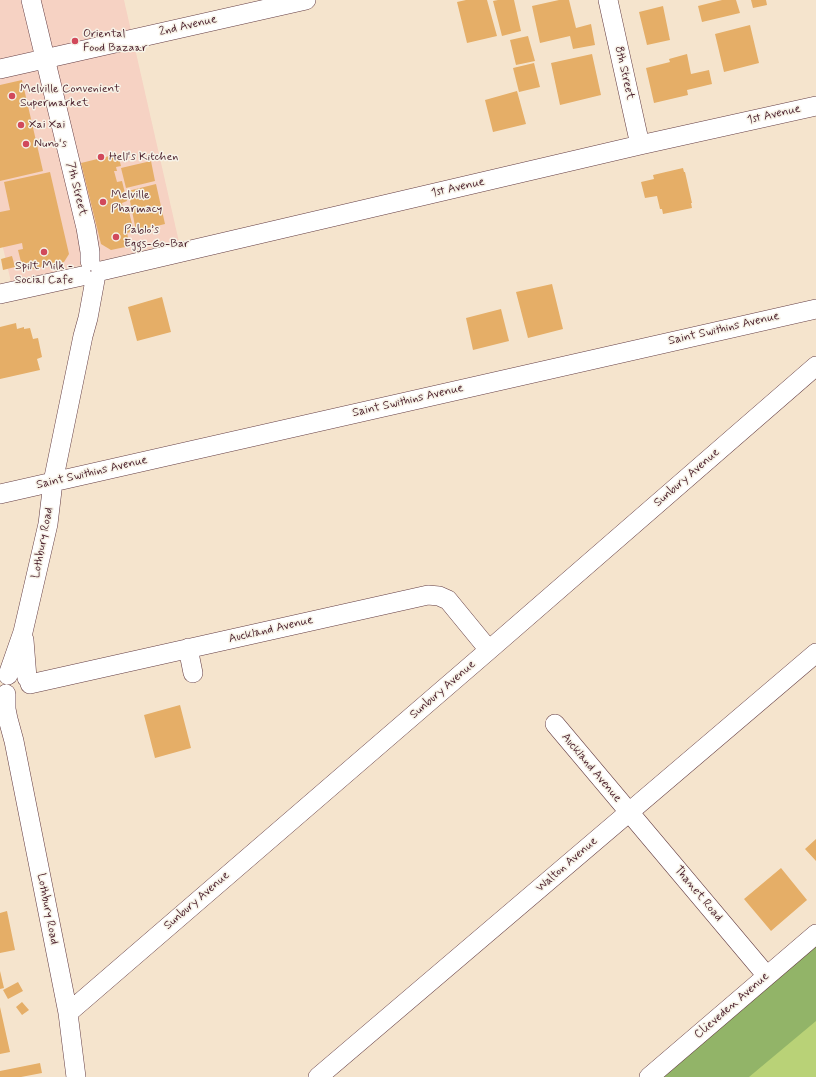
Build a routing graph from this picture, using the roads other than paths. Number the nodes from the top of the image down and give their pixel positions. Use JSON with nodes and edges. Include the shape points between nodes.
{"nodes":[{"id":1,"x":31,"y":0,"type":"edge"},
{"id":2,"x":306,"y":0,"type":"edge"},
{"id":3,"x":608,"y":0,"type":"edge"},
{"id":4,"x":44,"y":58,"type":"junction"},
{"id":5,"x":0,"y":68,"type":"edge"},
{"id":6,"x":816,"y":106,"type":"edge"},
{"id":7,"x":640,"y":145,"type":"junction"},
{"id":8,"x":90,"y":274,"type":"junction"},
{"id":9,"x":0,"y":294,"type":"edge"},
{"id":10,"x":816,"y":309,"type":"edge"},
{"id":11,"x":816,"y":366,"type":"edge"},
{"id":12,"x":53,"y":482,"type":"junction"},
{"id":13,"x":0,"y":494,"type":"edge"},
{"id":14,"x":23,"y":632,"type":"junction"},
{"id":15,"x":188,"y":648,"type":"junction"},
{"id":16,"x":490,"y":650,"type":"junction"},
{"id":17,"x":816,"y":653,"type":"edge"},
{"id":18,"x":193,"y":673,"type":"dead end"},
{"id":19,"x":28,"y":681,"type":"junction"},
{"id":20,"x":7,"y":690,"type":"edge"},
{"id":21,"x":555,"y":724,"type":"dead end"},
{"id":22,"x":628,"y":812,"type":"junction"},
{"id":23,"x":816,"y":934,"type":"edge"},
{"id":24,"x":767,"y":976,"type":"junction"},
{"id":25,"x":68,"y":1013,"type":"junction"},
{"id":26,"x":76,"y":1077,"type":"edge"},
{"id":27,"x":318,"y":1077,"type":"edge"},
{"id":28,"x":649,"y":1077,"type":"edge"}],
"edges":[{"from":1,"to":4,"type":"street","name":"7th Street"},
{"from":2,"to":4,"type":"street","name":"2nd Avenue"},
{"from":3,"to":7,"type":"street","name":"8th Street"},
{"from":4,"to":5,"type":"street","name":"2nd Avenue"},
{"from":4,"to":8,"type":"street","name":"7th Street","via":[[86,228]]},
{"from":6,"to":7,"type":"street","name":"1st Avenue"},
{"from":7,"to":8,"type":"street","name":"1st Avenue"},
{"from":8,"to":9,"type":"street","name":"1st Avenue"},
{"from":8,"to":12,"type":"street","name":"Lothbury Road","via":[[80,320],[83,336]]},
{"from":10,"to":12,"type":"street","name":"Saint Swithins Avenue"},
{"from":11,"to":16,"type":"street","name":"Sunbury Avenue"},
{"from":12,"to":13,"type":"street","name":"Saint Swithins Avenue"},
{"from":12,"to":14,"type":"street","name":"Lothbury Road","via":[[48,524]]},
{"from":14,"to":19,"type":"street","name":"Lothbury Road"},
{"from":14,"to":20,"type":"street","name":"Lothbury Road"},
{"from":15,"to":16,"type":"street","name":"Auckland Avenue","via":[[428,595],[448,600]]},
{"from":15,"to":18,"type":"street"},
{"from":15,"to":19,"type":"street","name":"Auckland Avenue"},
{"from":16,"to":25,"type":"street","name":"Sunbury Avenue"},
{"from":17,"to":22,"type":"street","name":"Walton Avenue"},
{"from":19,"to":20,"type":"street","via":[[29,690],[25,696]]},
{"from":20,"to":25,"type":"street","name":"Lothbury Road","via":[[6,709]]},
{"from":21,"to":22,"type":"street","name":"Auckland Avenue"},
{"from":22,"to":24,"type":"street","name":"Thanet Road"},
{"from":22,"to":27,"type":"street","name":"Walton Avenue"},
{"from":23,"to":24,"type":"street","name":"Clieveden Avenue"},
{"from":24,"to":28,"type":"street","name":"Clieveden Avenue"},
{"from":25,"to":26,"type":"street","name":"Lothbury Road"}]}
